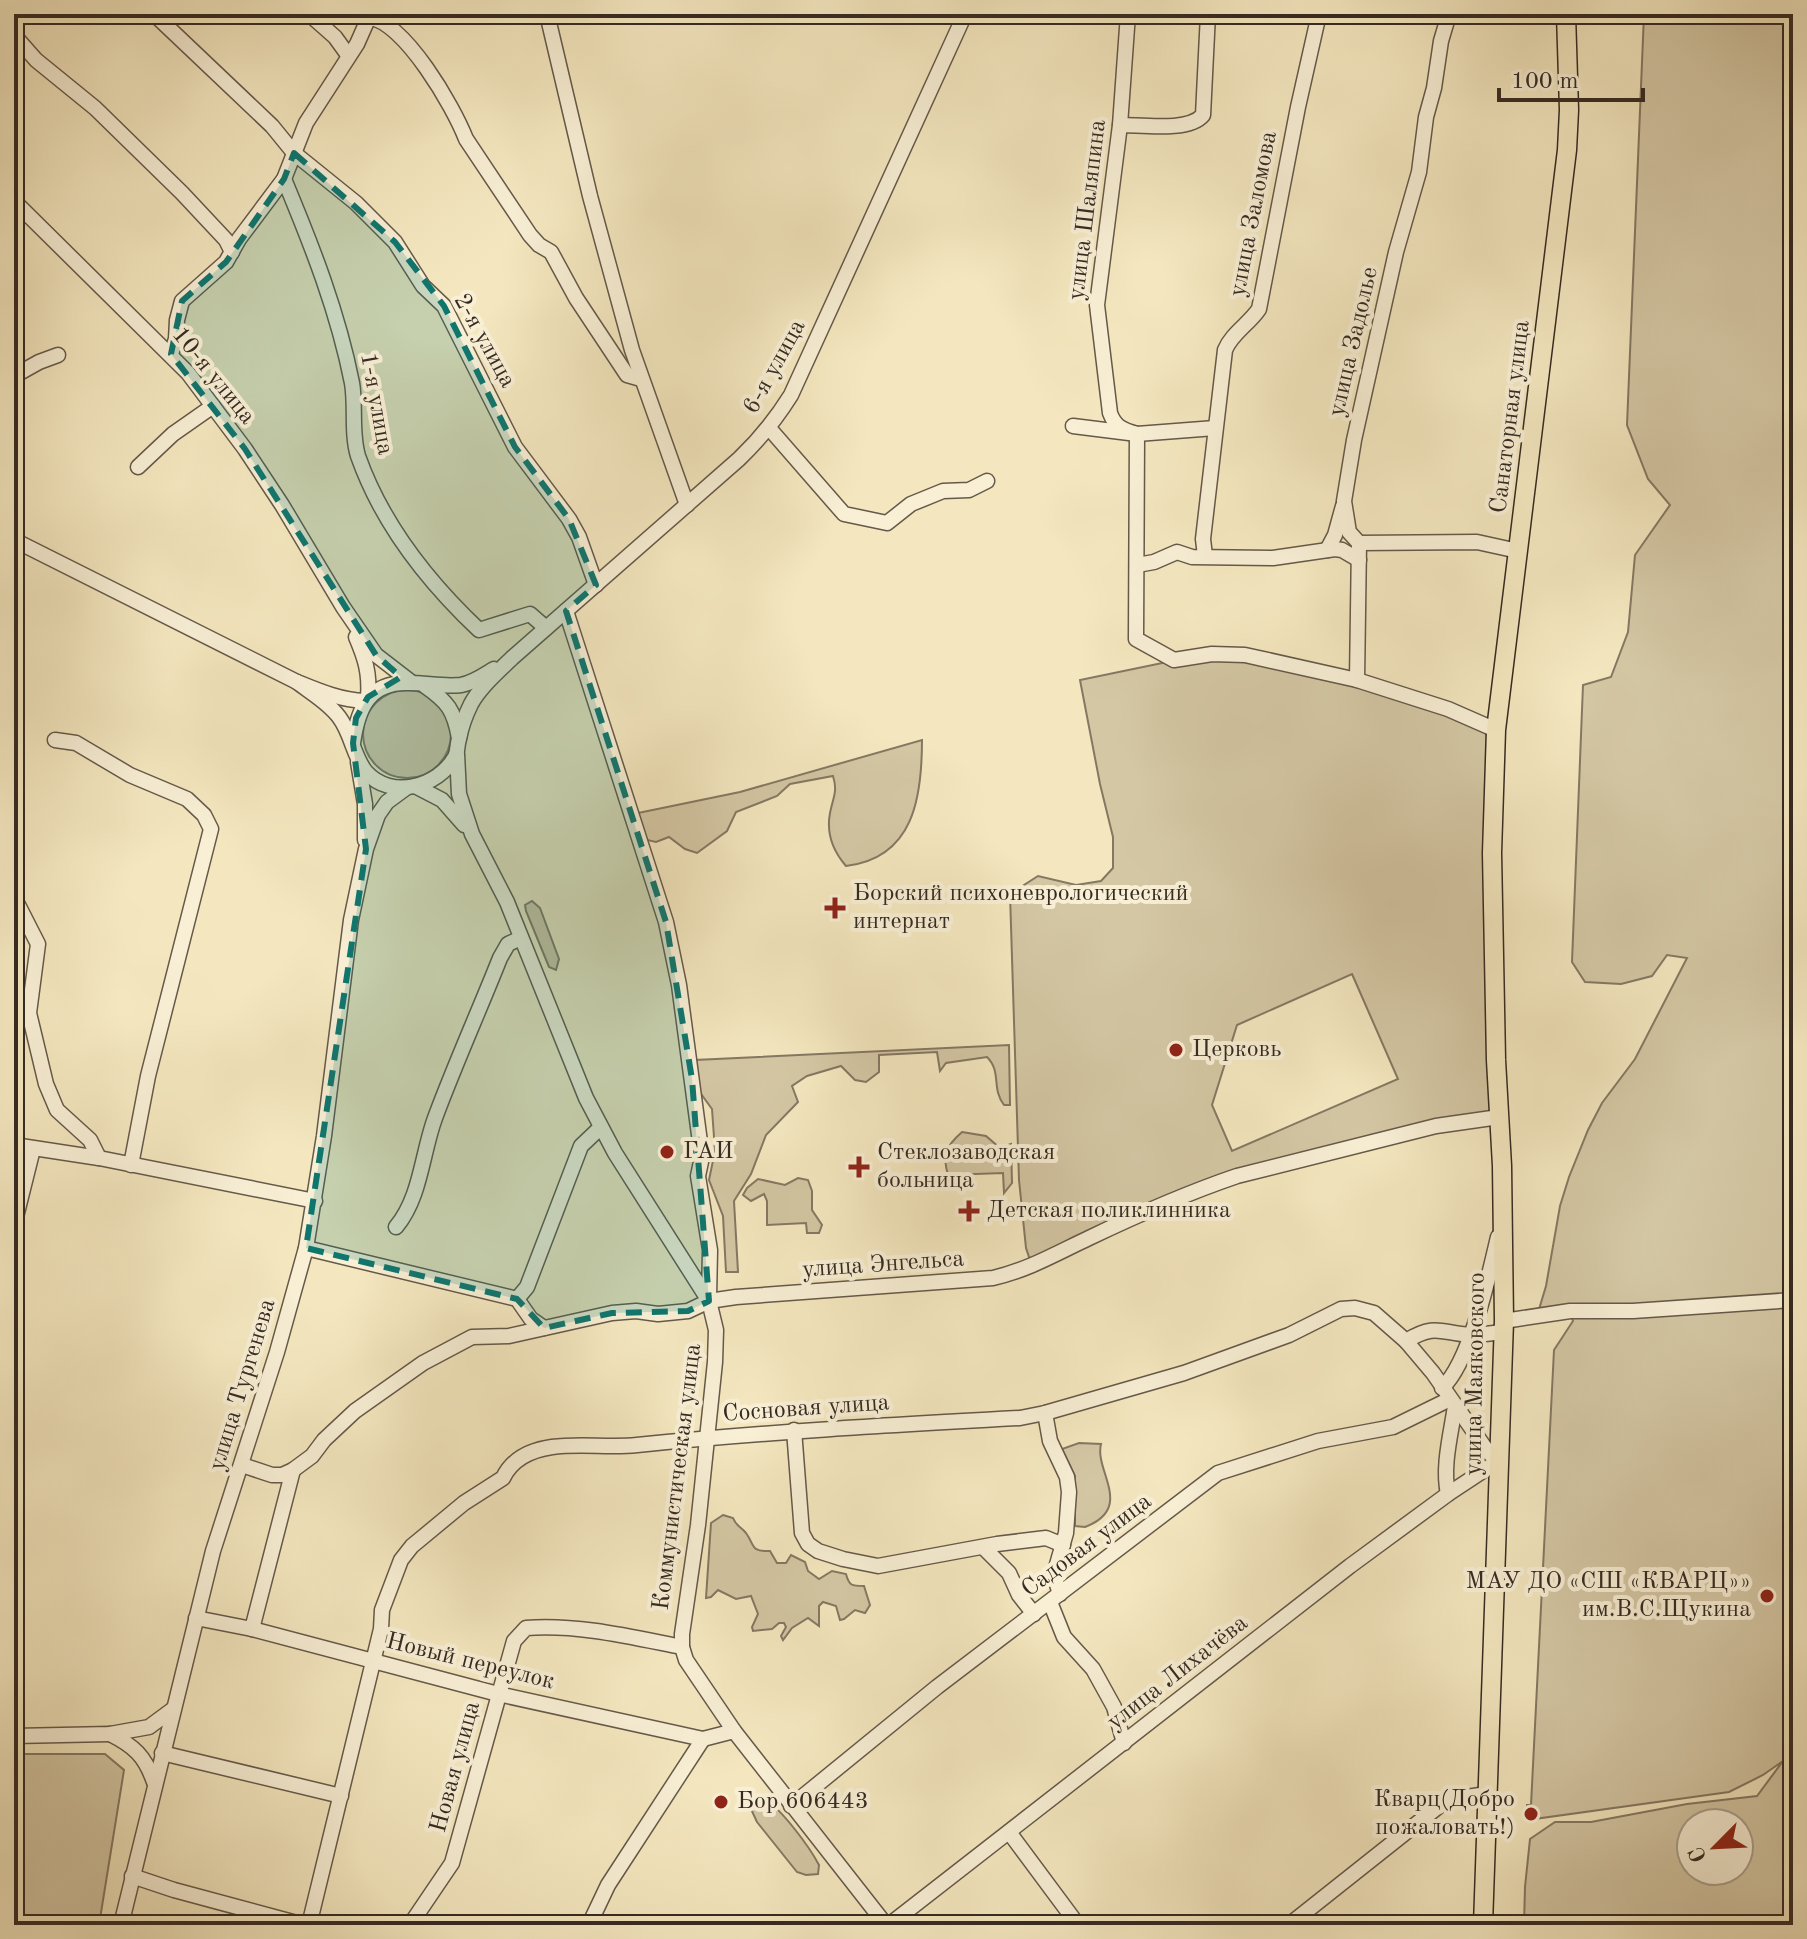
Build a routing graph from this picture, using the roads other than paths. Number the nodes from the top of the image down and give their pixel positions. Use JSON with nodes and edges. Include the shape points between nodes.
{"nodes":[{"id":1,"x":154,"y":14,"type":"edge"},
{"id":2,"x":309,"y":14,"type":"edge"},
{"id":3,"x":547,"y":14,"type":"edge"},
{"id":4,"x":965,"y":14,"type":"edge"},
{"id":5,"x":1128,"y":14,"type":"edge"},
{"id":6,"x":1208,"y":14,"type":"edge"},
{"id":7,"x":1319,"y":14,"type":"edge"},
{"id":8,"x":1449,"y":14,"type":"edge"},
{"id":9,"x":1566,"y":14,"type":"edge"},
{"id":10,"x":368,"y":15,"type":"edge"},
{"id":11,"x":14,"y":35,"type":"edge"},
{"id":12,"x":348,"y":55,"type":"junction"},
{"id":13,"x":1120,"y":125,"type":"junction"},
{"id":14,"x":294,"y":153,"type":"junction"},
{"id":15,"x":284,"y":179,"type":"junction"},
{"id":16,"x":14,"y":201,"type":"edge"},
{"id":17,"x":232,"y":252,"type":"junction"},
{"id":18,"x":171,"y":354,"type":"junction"},
{"id":19,"x":58,"y":355,"type":"dead end"},
{"id":20,"x":14,"y":376,"type":"edge"},
{"id":21,"x":641,"y":379,"type":"junction"},
{"id":22,"x":213,"y":406,"type":"junction"},
{"id":23,"x":1073,"y":426,"type":"dead end"},
{"id":24,"x":769,"y":428,"type":"junction"},
{"id":25,"x":1215,"y":428,"type":"junction"},
{"id":26,"x":1137,"y":434,"type":"junction"},
{"id":27,"x":138,"y":467,"type":"dead end"},
{"id":28,"x":987,"y":481,"type":"dead end"},
{"id":29,"x":1344,"y":501,"type":"junction"},
{"id":30,"x":687,"y":505,"type":"junction"},
{"id":31,"x":14,"y":540,"type":"edge"},
{"id":32,"x":1359,"y":543,"type":"junction"},
{"id":33,"x":1327,"y":550,"type":"junction"},
{"id":34,"x":1518,"y":551,"type":"junction"},
{"id":35,"x":1205,"y":556,"type":"junction"},
{"id":36,"x":1359,"y":560,"type":"junction"},
{"id":37,"x":1137,"y":565,"type":"junction"},
{"id":38,"x":596,"y":585,"type":"junction"},
{"id":39,"x":343,"y":607,"type":"junction"},
{"id":40,"x":566,"y":611,"type":"junction"},
{"id":41,"x":546,"y":628,"type":"junction"},
{"id":42,"x":512,"y":658,"type":"junction"},
{"id":43,"x":1357,"y":680,"type":"junction"},
{"id":44,"x":297,"y":682,"type":"junction"},
{"id":45,"x":418,"y":684,"type":"junction"},
{"id":46,"x":366,"y":699,"type":"junction"},
{"id":47,"x":1496,"y":730,"type":"junction"},
{"id":48,"x":459,"y":738,"type":"junction"},
{"id":49,"x":55,"y":740,"type":"dead end"},
{"id":50,"x":355,"y":750,"type":"junction"},
{"id":51,"x":457,"y":754,"type":"junction"},
{"id":52,"x":411,"y":787,"type":"junction"},
{"id":53,"x":1492,"y":825,"type":"joint"},
{"id":54,"x":472,"y":834,"type":"junction"},
{"id":55,"x":366,"y":849,"type":"junction"},
{"id":56,"x":14,"y":897,"type":"edge"},
{"id":57,"x":521,"y":938,"type":"junction"},
{"id":58,"x":1499,"y":1117,"type":"junction"},
{"id":59,"x":601,"y":1127,"type":"junction"},
{"id":60,"x":14,"y":1145,"type":"edge"},
{"id":61,"x":33,"y":1149,"type":"junction"},
{"id":62,"x":99,"y":1158,"type":"junction"},
{"id":63,"x":131,"y":1165,"type":"junction"},
{"id":64,"x":315,"y":1201,"type":"junction"},
{"id":65,"x":1503,"y":1213,"type":"junction"},
{"id":66,"x":14,"y":1225,"type":"edge"},
{"id":67,"x":396,"y":1227,"type":"dead end"},
{"id":68,"x":306,"y":1248,"type":"junction"},
{"id":69,"x":517,"y":1299,"type":"junction"},
{"id":70,"x":1793,"y":1300,"type":"edge"},
{"id":71,"x":709,"y":1301,"type":"junction"},
{"id":72,"x":1504,"y":1327,"type":"junction"},
{"id":73,"x":544,"y":1328,"type":"junction"},
{"id":74,"x":1471,"y":1335,"type":"junction"},
{"id":75,"x":1406,"y":1341,"type":"junction"},
{"id":76,"x":1449,"y":1398,"type":"junction"},
{"id":77,"x":1045,"y":1413,"type":"junction"},
{"id":78,"x":794,"y":1430,"type":"junction"},
{"id":79,"x":707,"y":1439,"type":"junction"},
{"id":80,"x":1498,"y":1461,"type":"junction"},
{"id":81,"x":242,"y":1465,"type":"junction"},
{"id":82,"x":293,"y":1470,"type":"junction"},
{"id":83,"x":1448,"y":1494,"type":"junction"},
{"id":84,"x":1063,"y":1545,"type":"junction"},
{"id":85,"x":984,"y":1548,"type":"junction"},
{"id":86,"x":1055,"y":1598,"type":"junction"},
{"id":87,"x":1034,"y":1614,"type":"junction"},
{"id":88,"x":196,"y":1618,"type":"junction"},
{"id":89,"x":252,"y":1629,"type":"junction"},
{"id":90,"x":682,"y":1647,"type":"junction"},
{"id":91,"x":373,"y":1660,"type":"junction"},
{"id":92,"x":498,"y":1694,"type":"junction"},
{"id":93,"x":173,"y":1710,"type":"junction"},
{"id":94,"x":734,"y":1731,"type":"junction"},
{"id":95,"x":110,"y":1734,"type":"junction"},
{"id":96,"x":14,"y":1736,"type":"edge"},
{"id":97,"x":703,"y":1739,"type":"junction"},
{"id":98,"x":1124,"y":1743,"type":"junction"},
{"id":99,"x":162,"y":1753,"type":"junction"},
{"id":100,"x":154,"y":1783,"type":"junction"},
{"id":101,"x":1487,"y":1794,"type":"junction"},
{"id":102,"x":341,"y":1796,"type":"junction"},
{"id":103,"x":791,"y":1806,"type":"junction"},
{"id":104,"x":1009,"y":1832,"type":"junction"},
{"id":105,"x":132,"y":1876,"type":"junction"},
{"id":106,"x":121,"y":1925,"type":"edge"},
{"id":107,"x":304,"y":1925,"type":"edge"},
{"id":108,"x":312,"y":1925,"type":"edge"},
{"id":109,"x":410,"y":1925,"type":"edge"},
{"id":110,"x":589,"y":1925,"type":"edge"},
{"id":111,"x":888,"y":1925,"type":"edge"},
{"id":112,"x":1078,"y":1925,"type":"edge"},
{"id":113,"x":1289,"y":1925,"type":"edge"},
{"id":114,"x":1483,"y":1925,"type":"edge"}],
"edges":[{"from":1,"to":14,"type":"street","name":"2-я улица"},
{"from":2,"to":12,"type":"street"},
{"from":3,"to":21,"type":"street"},
{"from":4,"to":24,"type":"street","name":"6-я улица","via":[[791,395]]},
{"from":5,"to":13,"type":"street","name":"улица Шаляпина"},
{"from":6,"to":13,"type":"street","via":[[1200,119],[1189,125]]},
{"from":7,"to":25,"type":"street","name":"улица Заломова","via":[[1259,309],[1228,344]]},
{"from":8,"to":29,"type":"street","name":"улица Задолье"},
{"from":9,"to":34,"type":"main road","name":"Санаторная улица","via":[[1567,150]]},
{"from":10,"to":12,"type":"street"},
{"from":10,"to":21,"type":"street","via":[[399,35],[436,80],[466,139],[515,214],[551,252],[627,375]]},
{"from":11,"to":17,"type":"street","via":[[182,193]]},
{"from":12,"to":14,"type":"street"},
{"from":13,"to":26,"type":"street","name":"улица Шаляпина","via":[[1097,305],[1110,413],[1114,423]]},
{"from":14,"to":15,"type":"street"},
{"from":14,"to":38,"type":"street","name":"2-я улица","via":[[395,242],[423,286],[444,306],[515,447],[579,537]]},
{"from":15,"to":17,"type":"street"},
{"from":15,"to":41,"type":"street","name":"1-я улица","via":[[335,315],[352,385],[357,453],[399,540],[479,630],[530,614]]},
{"from":16,"to":18,"type":"street","name":"10-я улица"},
{"from":17,"to":18,"type":"street","via":[[182,301]]},
{"from":18,"to":22,"type":"street","name":"10-я улица"},
{"from":19,"to":20,"type":"street"},
{"from":21,"to":30,"type":"street"},
{"from":22,"to":27,"type":"street"},
{"from":22,"to":39,"type":"street","name":"10-я улица","via":[[282,505]]},
{"from":23,"to":26,"type":"street"},
{"from":24,"to":28,"type":"street","via":[[844,514],[887,523],[932,495],[969,490]]},
{"from":24,"to":30,"type":"street","name":"6-я улица"},
{"from":25,"to":26,"type":"street"},
{"from":25,"to":35,"type":"street","name":"улица Заломова"},
{"from":26,"to":37,"type":"street"},
{"from":29,"to":32,"type":"street","name":"улица Задолье","via":[[1349,532]]},
{"from":29,"to":33,"type":"street"},
{"from":30,"to":38,"type":"street","name":"6-я улица"},
{"from":31,"to":44,"type":"street"},
{"from":32,"to":34,"type":"street","via":[[1477,542]]},
{"from":32,"to":36,"type":"street","name":"улица Задолье"},
{"from":33,"to":35,"type":"street","via":[[1273,558]]},
{"from":33,"to":36,"type":"street","via":[[1342,550]]},
{"from":34,"to":47,"type":"main road","name":"Санаторная улица"},
{"from":35,"to":37,"type":"street","via":[[1177,552]]},
{"from":36,"to":43,"type":"street","name":"улица Задолье"},
{"from":37,"to":43,"type":"street","via":[[1136,639],[1174,660],[1245,655]]},
{"from":38,"to":40,"type":"street","name":"6-я улица"},
{"from":39,"to":45,"type":"street","name":"10-я улица","via":[[376,655]]},
{"from":39,"to":46,"type":"street","name":"10-я улица","via":[[367,663]]},
{"from":40,"to":41,"type":"street","name":"6-я улица"},
{"from":40,"to":71,"type":"street","via":[[666,922],[702,1157],[698,1176],[710,1250]]},
{"from":41,"to":42,"type":"street","name":"6-я улица"},
{"from":42,"to":45,"type":"street","via":[[462,685]]},
{"from":42,"to":48,"type":"street","via":[[472,703]]},
{"from":43,"to":47,"type":"street"},
{"from":44,"to":46,"type":"street","via":[[349,700]]},
{"from":44,"to":50,"type":"street","via":[[340,717]]},
{"from":45,"to":46,"type":"street","via":[[395,684]]},
{"from":45,"to":48,"type":"street","via":[[443,698],[455,717]]},
{"from":46,"to":50,"type":"street","via":[[356,718]]},
{"from":47,"to":53,"type":"main road","name":"Санаторная улица"},
{"from":48,"to":51,"type":"street"},
{"from":49,"to":63,"type":"street","via":[[76,743],[130,775],[187,799],[211,829],[148,1076]]},
{"from":50,"to":52,"type":"street","via":[[368,774]]},
{"from":50,"to":55,"type":"street","name":"улица Тургенева"},
{"from":51,"to":52,"type":"street","via":[[433,780]]},
{"from":51,"to":54,"type":"street","name":"Коммунистическая улица","via":[[459,794]]},
{"from":52,"to":54,"type":"street","name":"Коммунистическая улица","via":[[442,800]]},
{"from":52,"to":55,"type":"street","name":"улица Тургенева","via":[[387,802]]},
{"from":53,"to":58,"type":"main road","name":"улица Маяковского"},
{"from":54,"to":57,"type":"street","name":"Коммунистическая улица"},
{"from":55,"to":64,"type":"street","name":"улица Тургенева","via":[[349,932]]},
{"from":56,"to":62,"type":"street","via":[[38,944],[29,1013],[46,1084],[57,1110],[90,1140]]},
{"from":57,"to":59,"type":"street","name":"Коммунистическая улица"},
{"from":57,"to":67,"type":"street","via":[[508,944],[500,958],[435,1119],[414,1194]]},
{"from":58,"to":65,"type":"main road","name":"улица Маяковского"},
{"from":58,"to":71,"type":"street","name":"улица Энгельса","via":[[1436,1126],[1223,1181],[1032,1266],[993,1278]]},
{"from":59,"to":69,"type":"street","via":[[581,1146],[527,1287]]},
{"from":59,"to":71,"type":"street","name":"Коммунистическая улица"},
{"from":60,"to":61,"type":"street"},
{"from":61,"to":62,"type":"street"},
{"from":61,"to":66,"type":"street"},
{"from":62,"to":63,"type":"street"},
{"from":63,"to":64,"type":"street"},
{"from":64,"to":68,"type":"street","name":"улица Тургенева"},
{"from":65,"to":72,"type":"main road","name":"улица Маяковского"},
{"from":65,"to":74,"type":"street"},
{"from":68,"to":69,"type":"street"},
{"from":68,"to":81,"type":"street","name":"улица Тургенева"},
{"from":69,"to":73,"type":"street"},
{"from":70,"to":72,"type":"street","via":[[1570,1311]]},
{"from":71,"to":73,"type":"street","name":"улица Энгельса","via":[[688,1311],[612,1313]]},
{"from":71,"to":79,"type":"street","name":"Коммунистическая улица","via":[[716,1330]]},
{"from":72,"to":74,"type":"street"},
{"from":72,"to":80,"type":"main road","name":"улица Маяковского"},
{"from":73,"to":82,"type":"street","name":"улица Энгельса","via":[[472,1337],[423,1363],[355,1411]]},
{"from":74,"to":75,"type":"street","via":[[1439,1328]]},
{"from":74,"to":76,"type":"street"},
{"from":75,"to":76,"type":"street","name":"Сосновая улица"},
{"from":75,"to":77,"type":"street","name":"Сосновая улица","via":[[1374,1313],[1341,1309],[1289,1335],[1184,1373]]},
{"from":76,"to":80,"type":"street","name":"Сосновая улица"},
{"from":76,"to":83,"type":"street"},
{"from":76,"to":86,"type":"street","name":"Садовая улица","via":[[1393,1427],[1318,1441],[1218,1473]]},
{"from":77,"to":78,"type":"street","name":"Сосновая улица"},
{"from":77,"to":84,"type":"street","via":[[1050,1441],[1067,1477]]},
{"from":78,"to":79,"type":"street","name":"Сосновая улица"},
{"from":78,"to":85,"type":"street","via":[[802,1533],[818,1551],[878,1566]]},
{"from":79,"to":90,"type":"street","name":"Коммунистическая улица"},
{"from":79,"to":91,"type":"street","name":"Сосновая улица","via":[[551,1447],[518,1458],[503,1478],[443,1520],[401,1560],[382,1610]]},
{"from":80,"to":83,"type":"street","name":"улица Лихачёва"},
{"from":80,"to":101,"type":"main road","name":"улица Маяковского"},
{"from":81,"to":82,"type":"street","via":[[272,1475]]},
{"from":81,"to":88,"type":"street","name":"улица Тургенева"},
{"from":82,"to":89,"type":"street"},
{"from":83,"to":98,"type":"street","name":"улица Лихачёва"},
{"from":84,"to":85,"type":"street","via":[[1046,1538]]},
{"from":84,"to":86,"type":"street","via":[[1054,1575]]},
{"from":85,"to":87,"type":"street","via":[[1009,1573]]},
{"from":86,"to":87,"type":"street","name":"Садовая улица"},
{"from":86,"to":98,"type":"street","via":[[1064,1637],[1093,1669]]},
{"from":87,"to":103,"type":"street","name":"Садовая улица"},
{"from":88,"to":89,"type":"street","name":"Новый переулок"},
{"from":88,"to":93,"type":"street","name":"улица Тургенева"},
{"from":89,"to":91,"type":"street","name":"Новый переулок"},
{"from":90,"to":92,"type":"street","name":"Новая улица","via":[[589,1630],[526,1628],[514,1641]]},
{"from":90,"to":94,"type":"street","name":"Коммунистическая улица"},
{"from":91,"to":92,"type":"street","name":"Новый переулок"},
{"from":91,"to":102,"type":"street","name":"Сосновая улица"},
{"from":92,"to":97,"type":"street","name":"Новый переулок"},
{"from":92,"to":109,"type":"street","name":"Новая улица","via":[[452,1863]]},
{"from":93,"to":95,"type":"street","via":[[149,1727]]},
{"from":93,"to":99,"type":"street","name":"улица Тургенева"},
{"from":94,"to":97,"type":"street","name":"Новый переулок"},
{"from":94,"to":103,"type":"street","name":"Коммунистическая улица"},
{"from":95,"to":96,"type":"street"},
{"from":95,"to":100,"type":"street","via":[[141,1753]]},
{"from":97,"to":110,"type":"street","via":[[608,1885]]},
{"from":98,"to":104,"type":"street","name":"улица Лихачёва"},
{"from":99,"to":100,"type":"street","name":"улица Тургенева"},
{"from":99,"to":102,"type":"street"},
{"from":100,"to":105,"type":"street","name":"улица Тургенева"},
{"from":101,"to":113,"type":"street","via":[[1439,1806]]},
{"from":101,"to":114,"type":"main road","name":"улица Маяковского"},
{"from":102,"to":108,"type":"street","name":"Сосновая улица"},
{"from":103,"to":111,"type":"street","name":"Коммунистическая улица"},
{"from":104,"to":111,"type":"street","name":"улица Лихачёва"},
{"from":104,"to":112,"type":"street"},
{"from":105,"to":106,"type":"street","name":"улица Тургенева"},
{"from":105,"to":107,"type":"street"}]}
